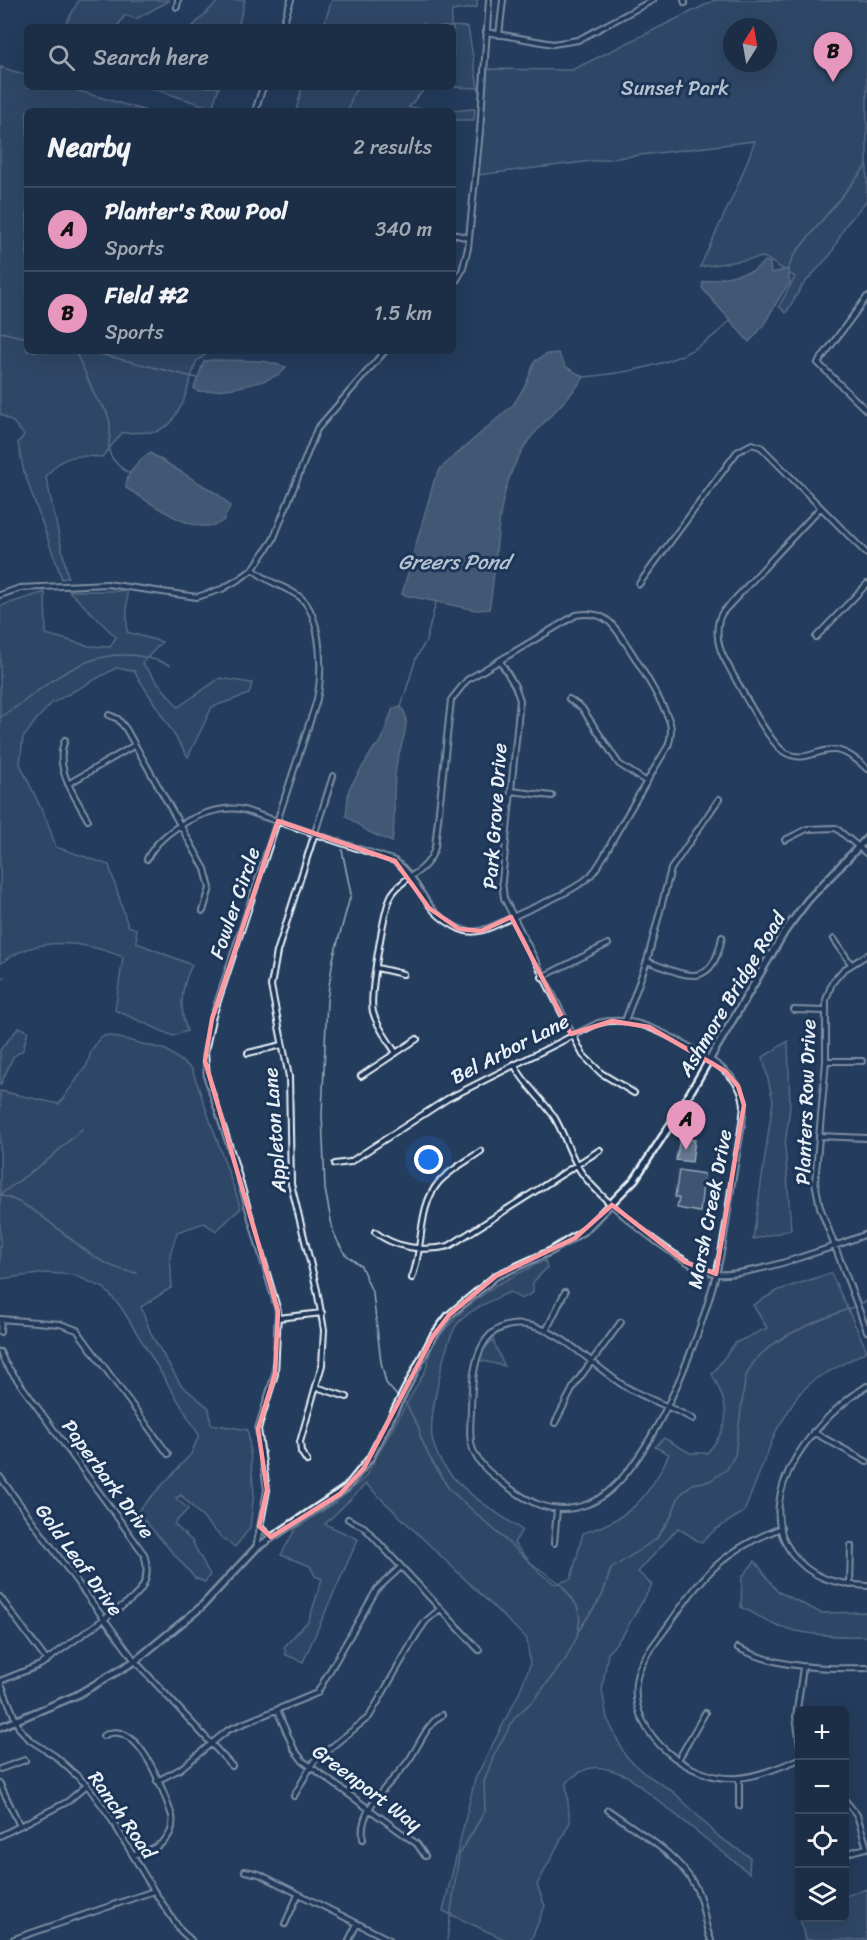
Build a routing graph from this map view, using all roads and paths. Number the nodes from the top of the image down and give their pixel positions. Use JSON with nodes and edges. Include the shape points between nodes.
{"nodes":[{"id":1,"x":178,"y":0,"type":"edge"},
{"id":2,"x":291,"y":0,"type":"edge"},
{"id":3,"x":489,"y":0,"type":"edge"},
{"id":4,"x":503,"y":0,"type":"edge"},
{"id":5,"x":653,"y":0,"type":"edge"},
{"id":6,"x":177,"y":7,"type":"dead end"},
{"id":7,"x":283,"y":24,"type":"edge"},
{"id":8,"x":486,"y":32,"type":"junction"},
{"id":9,"x":499,"y":34,"type":"junction"},
{"id":10,"x":262,"y":90,"type":"edge"},
{"id":11,"x":256,"y":108,"type":"edge"},
{"id":12,"x":456,"y":235,"type":"edge"},
{"id":13,"x":469,"y":238,"type":"junction"},
{"id":14,"x":456,"y":280,"type":"edge"},
{"id":15,"x":867,"y":297,"type":"edge"},
{"id":16,"x":382,"y":354,"type":"edge"},
{"id":17,"x":867,"y":411,"type":"edge"},
{"id":18,"x":820,"y":508,"type":"junction"},
{"id":19,"x":867,"y":554,"type":"edge"},
{"id":20,"x":253,"y":569,"type":"junction"},
{"id":21,"x":639,"y":584,"type":"dead end"},
{"id":22,"x":867,"y":584,"type":"edge"},
{"id":23,"x":0,"y":596,"type":"edge"},
{"id":24,"x":816,"y":637,"type":"dead end"},
{"id":25,"x":500,"y":661,"type":"junction"},
{"id":26,"x":569,"y":699,"type":"dead end"},
{"id":27,"x":109,"y":715,"type":"dead end"},
{"id":28,"x":65,"y":740,"type":"dead end"},
{"id":29,"x":135,"y":745,"type":"junction"},
{"id":30,"x":867,"y":769,"type":"edge"},
{"id":31,"x":333,"y":776,"type":"dead end"},
{"id":32,"x":647,"y":782,"type":"junction"},
{"id":33,"x":68,"y":784,"type":"junction"},
{"id":34,"x":511,"y":791,"type":"junction"},
{"id":35,"x":552,"y":796,"type":"dead end"},
{"id":36,"x":719,"y":799,"type":"dead end"},
{"id":37,"x":88,"y":820,"type":"dead end"},
{"id":38,"x":278,"y":821,"type":"junction"},
{"id":39,"x":181,"y":827,"type":"junction"},
{"id":40,"x":315,"y":833,"type":"junction"},
{"id":41,"x":867,"y":838,"type":"edge"},
{"id":42,"x":785,"y":840,"type":"dead end"},
{"id":43,"x":859,"y":846,"type":"junction"},
{"id":44,"x":867,"y":854,"type":"edge"},
{"id":45,"x":147,"y":860,"type":"dead end"},
{"id":46,"x":410,"y":878,"type":"junction"},
{"id":47,"x":203,"y":911,"type":"dead end"},
{"id":48,"x":512,"y":917,"type":"junction"},
{"id":49,"x":722,"y":937,"type":"dead end"},
{"id":50,"x":834,"y":939,"type":"dead end"},
{"id":51,"x":608,"y":944,"type":"dead end"},
{"id":52,"x":867,"y":955,"type":"edge"},
{"id":53,"x":647,"y":961,"type":"junction"},
{"id":54,"x":851,"y":964,"type":"junction"},
{"id":55,"x":376,"y":968,"type":"junction"},
{"id":56,"x":403,"y":974,"type":"dead end"},
{"id":57,"x":542,"y":977,"type":"junction"},
{"id":58,"x":794,"y":1010,"type":"dead end"},
{"id":59,"x":824,"y":1011,"type":"junction"},
{"id":60,"x":626,"y":1021,"type":"junction"},
{"id":61,"x":571,"y":1034,"type":"junction"},
{"id":62,"x":417,"y":1039,"type":"dead end"},
{"id":63,"x":282,"y":1045,"type":"junction"},
{"id":64,"x":248,"y":1053,"type":"dead end"},
{"id":65,"x":396,"y":1053,"type":"junction"},
{"id":66,"x":709,"y":1060,"type":"junction"},
{"id":67,"x":826,"y":1061,"type":"junction"},
{"id":68,"x":862,"y":1061,"type":"dead end"},
{"id":69,"x":514,"y":1064,"type":"junction"},
{"id":70,"x":360,"y":1076,"type":"dead end"},
{"id":71,"x":634,"y":1093,"type":"dead end"},
{"id":72,"x":819,"y":1136,"type":"junction"},
{"id":73,"x":867,"y":1138,"type":"edge"},
{"id":74,"x":600,"y":1150,"type":"dead end"},
{"id":75,"x":481,"y":1151,"type":"dead end"},
{"id":76,"x":335,"y":1164,"type":"dead end"},
{"id":77,"x":577,"y":1166,"type":"junction"},
{"id":78,"x":612,"y":1204,"type":"junction"},
{"id":79,"x":375,"y":1232,"type":"dead end"},
{"id":80,"x":867,"y":1234,"type":"edge"},
{"id":81,"x":834,"y":1245,"type":"junction"},
{"id":82,"x":420,"y":1248,"type":"junction"},
{"id":83,"x":716,"y":1274,"type":"junction"},
{"id":84,"x":412,"y":1278,"type":"dead end"},
{"id":85,"x":565,"y":1292,"type":"dead end"},
{"id":86,"x":322,"y":1313,"type":"junction"},
{"id":87,"x":279,"y":1318,"type":"junction"},
{"id":88,"x":0,"y":1319,"type":"edge"},
{"id":89,"x":621,"y":1322,"type":"dead end"},
{"id":90,"x":546,"y":1331,"type":"junction"},
{"id":91,"x":867,"y":1331,"type":"edge"},
{"id":92,"x":0,"y":1332,"type":"edge"},
{"id":93,"x":0,"y":1352,"type":"edge"},
{"id":94,"x":591,"y":1362,"type":"junction"},
{"id":95,"x":867,"y":1386,"type":"edge"},
{"id":96,"x":316,"y":1387,"type":"junction"},
{"id":97,"x":347,"y":1397,"type":"dead end"},
{"id":98,"x":667,"y":1406,"type":"junction"},
{"id":99,"x":693,"y":1419,"type":"dead end"},
{"id":100,"x":555,"y":1423,"type":"dead end"},
{"id":101,"x":813,"y":1432,"type":"junction"},
{"id":102,"x":168,"y":1454,"type":"dead end"},
{"id":103,"x":307,"y":1461,"type":"dead end"},
{"id":104,"x":867,"y":1462,"type":"edge"},
{"id":105,"x":0,"y":1477,"type":"edge"},
{"id":106,"x":557,"y":1509,"type":"junction"},
{"id":107,"x":348,"y":1519,"type":"dead end"},
{"id":108,"x":260,"y":1526,"type":"junction"},
{"id":109,"x":781,"y":1528,"type":"junction"},
{"id":110,"x":272,"y":1537,"type":"junction"},
{"id":111,"x":554,"y":1543,"type":"dead end"},
{"id":112,"x":851,"y":1546,"type":"dead end"},
{"id":113,"x":256,"y":1548,"type":"junction"},
{"id":114,"x":401,"y":1567,"type":"junction"},
{"id":115,"x":850,"y":1585,"type":"junction"},
{"id":116,"x":867,"y":1586,"type":"edge"},
{"id":117,"x":0,"y":1597,"type":"edge"},
{"id":118,"x":440,"y":1609,"type":"junction"},
{"id":119,"x":104,"y":1619,"type":"junction"},
{"id":120,"x":738,"y":1648,"type":"dead end"},
{"id":121,"x":479,"y":1650,"type":"dead end"},
{"id":122,"x":47,"y":1661,"type":"junction"},
{"id":123,"x":135,"y":1661,"type":"junction"},
{"id":124,"x":803,"y":1667,"type":"junction"},
{"id":125,"x":867,"y":1668,"type":"edge"},
{"id":126,"x":0,"y":1681,"type":"edge"},
{"id":127,"x":797,"y":1706,"type":"edge"},
{"id":128,"x":277,"y":1710,"type":"junction"},
{"id":129,"x":705,"y":1713,"type":"dead end"},
{"id":130,"x":442,"y":1715,"type":"dead end"},
{"id":131,"x":16,"y":1721,"type":"junction"},
{"id":132,"x":0,"y":1727,"type":"edge"},
{"id":133,"x":103,"y":1736,"type":"dead end"},
{"id":134,"x":211,"y":1743,"type":"junction"},
{"id":135,"x":25,"y":1760,"type":"dead end"},
{"id":136,"x":678,"y":1760,"type":"junction"},
{"id":137,"x":797,"y":1760,"type":"edge"},
{"id":138,"x":232,"y":1766,"type":"dead end"},
{"id":139,"x":310,"y":1768,"type":"junction"},
{"id":140,"x":0,"y":1769,"type":"edge"},
{"id":141,"x":740,"y":1778,"type":"junction"},
{"id":142,"x":157,"y":1781,"type":"junction"},
{"id":143,"x":0,"y":1784,"type":"edge"},
{"id":144,"x":87,"y":1785,"type":"junction"},
{"id":145,"x":294,"y":1796,"type":"dead end"},
{"id":146,"x":849,"y":1805,"type":"edge"},
{"id":147,"x":739,"y":1806,"type":"dead end"},
{"id":148,"x":608,"y":1810,"type":"dead end"},
{"id":149,"x":370,"y":1811,"type":"junction"},
{"id":150,"x":20,"y":1826,"type":"junction"},
{"id":151,"x":0,"y":1836,"type":"edge"},
{"id":152,"x":363,"y":1839,"type":"dead end"},
{"id":153,"x":867,"y":1848,"type":"edge"},
{"id":154,"x":849,"y":1853,"type":"edge"},
{"id":155,"x":133,"y":1855,"type":"junction"},
{"id":156,"x":425,"y":1856,"type":"dead end"},
{"id":157,"x":245,"y":1871,"type":"dead end"},
{"id":158,"x":154,"y":1891,"type":"junction"},
{"id":159,"x":298,"y":1894,"type":"junction"},
{"id":160,"x":285,"y":1924,"type":"dead end"},
{"id":161,"x":357,"y":1924,"type":"junction"},
{"id":162,"x":14,"y":1939,"type":"edge"},
{"id":163,"x":190,"y":1940,"type":"edge"},
{"id":164,"x":349,"y":1940,"type":"edge"},
{"id":165,"x":390,"y":1940,"type":"edge"},
{"id":166,"x":711,"y":1940,"type":"edge"}],
"edges":[{"from":1,"to":6,"type":"street"},
{"from":2,"to":7,"type":"street"},
{"from":3,"to":8,"type":"street"},
{"from":4,"to":9,"type":"street"},
{"from":5,"to":9,"type":"street","via":[[578,40],[553,44]]},
{"from":8,"to":9,"type":"street"},
{"from":8,"to":13,"type":"street"},
{"from":10,"to":11,"type":"street"},
{"from":12,"to":13,"type":"street"},
{"from":13,"to":14,"type":"street","via":[[465,264]]},
{"from":15,"to":17,"type":"street","via":[[818,363]]},
{"from":16,"to":20,"type":"street","via":[[317,429],[276,534]]},
{"from":18,"to":19,"type":"street"},
{"from":18,"to":21,"type":"street","via":[[761,447],[747,445],[737,452]]},
{"from":18,"to":30,"type":"street","via":[[722,613],[718,624],[720,649],[780,749],[797,756],[845,751]]},
{"from":20,"to":23,"type":"street","via":[[222,589],[197,597],[107,584],[20,588]]},
{"from":20,"to":38,"type":"street","name":"Fowler Circle","via":[[268,582],[303,600],[312,614],[319,648],[318,696]]},
{"from":22,"to":24,"type":"street"},
{"from":25,"to":32,"type":"street","via":[[576,615],[594,614],[609,620],[663,706],[671,726],[670,740]]},
{"from":25,"to":34,"type":"street","name":"Park Grove Drive","via":[[520,700]]},
{"from":25,"to":46,"type":"street","via":[[467,680],[451,700],[435,847],[426,867]]},
{"from":26,"to":32,"type":"street","via":[[582,708],[619,764]]},
{"from":27,"to":29,"type":"street","via":[[121,722]]},
{"from":28,"to":33,"type":"street","via":[[61,759]]},
{"from":29,"to":33,"type":"street"},
{"from":29,"to":39,"type":"street"},
{"from":31,"to":40,"type":"street","name":"Appleton Lane"},
{"from":32,"to":48,"type":"street","via":[[591,874]]},
{"from":33,"to":37,"type":"street"},
{"from":34,"to":35,"type":"street"},
{"from":34,"to":48,"type":"street","name":"Park Grove Drive","via":[[502,881]]},
{"from":36,"to":53,"type":"street","via":[[671,869]]},
{"from":38,"to":39,"type":"street","via":[[226,807],[208,811]]},
{"from":38,"to":40,"type":"street"},
{"from":38,"to":87,"type":"street","name":"Fowler Circle","via":[[212,1019],[205,1061],[208,1087],[233,1157]]},
{"from":39,"to":45,"type":"street","via":[[157,843]]},
{"from":39,"to":47,"type":"street","via":[[209,878]]},
{"from":40,"to":46,"type":"street","via":[[389,858],[401,865]]},
{"from":40,"to":63,"type":"street","name":"Appleton Lane","via":[[271,978]]},
{"from":41,"to":43,"type":"main road","name":"Ashmore Bridge Road"},
{"from":42,"to":43,"type":"street","via":[[807,829],[829,827],[841,830]]},
{"from":43,"to":44,"type":"street"},
{"from":43,"to":66,"type":"main road","name":"Ashmore Bridge Road","via":[[808,900],[785,931]]},
{"from":46,"to":48,"type":"street","via":[[429,908],[465,931],[481,932]]},
{"from":46,"to":55,"type":"street","via":[[390,898]]},
{"from":48,"to":57,"type":"street","name":"Park Grove Drive"},
{"from":49,"to":53,"type":"street","via":[[716,961],[700,975],[685,975]]},
{"from":50,"to":54,"type":"street"},
{"from":51,"to":57,"type":"street"},
{"from":52,"to":54,"type":"street","name":"Planters Row Drive"},
{"from":53,"to":60,"type":"street"},
{"from":54,"to":59,"type":"street","name":"Planters Row Drive","via":[[832,983]]},
{"from":55,"to":56,"type":"street"},
{"from":55,"to":65,"type":"street","via":[[374,1016]]},
{"from":57,"to":61,"type":"street","name":"Park Grove Drive"},
{"from":58,"to":59,"type":"street"},
{"from":59,"to":67,"type":"street","name":"Planters Row Drive"},
{"from":60,"to":61,"type":"street","name":"Bel Arbor Lane","via":[[598,1023]]},
{"from":60,"to":66,"type":"street","name":"Bel Arbor Lane","via":[[649,1028]]},
{"from":61,"to":69,"type":"street","name":"Bel Arbor Lane"},
{"from":61,"to":71,"type":"street","name":"Park Grove Drive","via":[[594,1068]]},
{"from":62,"to":65,"type":"street"},
{"from":63,"to":64,"type":"street"},
{"from":63,"to":86,"type":"street","name":"Appleton Lane","via":[[291,1092],[289,1175]]},
{"from":65,"to":70,"type":"street"},
{"from":66,"to":78,"type":"main road","name":"Ashmore Bridge Road","via":[[654,1153]]},
{"from":66,"to":83,"type":"street","name":"Marsh Creek Drive","via":[[735,1081],[744,1105]]},
{"from":67,"to":68,"type":"street"},
{"from":67,"to":72,"type":"street","name":"Planters Row Drive"},
{"from":69,"to":76,"type":"street","name":"Bel Arbor Lane","via":[[430,1109],[350,1162]]},
{"from":69,"to":77,"type":"street","via":[[553,1115]]},
{"from":72,"to":73,"type":"street"},
{"from":72,"to":81,"type":"street","name":"Planters Row Drive","via":[[816,1192]]},
{"from":74,"to":77,"type":"street"},
{"from":75,"to":82,"type":"street","via":[[445,1176],[434,1189],[426,1208]]},
{"from":77,"to":78,"type":"street"},
{"from":77,"to":82,"type":"street","via":[[457,1243]]},
{"from":78,"to":83,"type":"street","via":[[685,1262]]},
{"from":78,"to":110,"type":"main road","name":"Ashmore Bridge Road","via":[[575,1238],[496,1276],[449,1315],[433,1336],[386,1431],[358,1476],[332,1500]]},
{"from":79,"to":82,"type":"street","via":[[395,1243]]},
{"from":80,"to":81,"type":"street"},
{"from":81,"to":83,"type":"street","via":[[750,1272]]},
{"from":81,"to":91,"type":"street","name":"Planters Row Drive"},
{"from":82,"to":84,"type":"street"},
{"from":83,"to":98,"type":"street","name":"Marsh Creek Drive"},
{"from":85,"to":90,"type":"street"},
{"from":86,"to":87,"type":"street"},
{"from":86,"to":96,"type":"street","name":"Appleton Lane","via":[[323,1356]]},
{"from":87,"to":108,"type":"street","name":"Fowler Circle","via":[[275,1374],[258,1429],[267,1490]]},
{"from":88,"to":92,"type":"street"},
{"from":88,"to":102,"type":"street","via":[[60,1323],[77,1330]]},
{"from":89,"to":94,"type":"street"},
{"from":90,"to":94,"type":"street","name":"Marsh Creek Drive"},
{"from":90,"to":106,"type":"street","name":"Marsh Creek Drive","via":[[530,1325],[512,1326],[495,1333],[482,1346],[473,1369],[470,1435],[475,1455],[488,1471],[525,1500]]},
{"from":93,"to":119,"type":"street","name":"Paperbark Drive","via":[[4,1363],[144,1554],[147,1570],[143,1586]]},
{"from":94,"to":98,"type":"street","name":"Marsh Creek Drive","via":[[629,1388]]},
{"from":94,"to":100,"type":"street"},
{"from":95,"to":101,"type":"street","via":[[834,1409]]},
{"from":96,"to":97,"type":"street"},
{"from":96,"to":103,"type":"street","name":"Appleton Lane","via":[[300,1442]]},
{"from":98,"to":99,"type":"street"},
{"from":98,"to":106,"type":"street","name":"Marsh Creek Drive","via":[[641,1453],[612,1490],[585,1505]]},
{"from":101,"to":104,"type":"street"},
{"from":101,"to":109,"type":"street","via":[[782,1488],[778,1509]]},
{"from":105,"to":119,"type":"street","name":"Gold Leaf Drive"},
{"from":106,"to":111,"type":"street"},
{"from":107,"to":114,"type":"street","via":[[364,1527]]},
{"from":108,"to":110,"type":"street"},
{"from":108,"to":113,"type":"street","name":"Fowler Circle"},
{"from":109,"to":115,"type":"street","via":[[789,1548],[805,1568],[826,1580]]},
{"from":109,"to":136,"type":"street","via":[[741,1545],[711,1568],[640,1665],[636,1693],[639,1710],[656,1739]]},
{"from":110,"to":113,"type":"main road","name":"Ashmore Bridge Road"},
{"from":112,"to":115,"type":"street"},
{"from":113,"to":123,"type":"main road","name":"Ashmore Bridge Road","via":[[201,1607]]},
{"from":114,"to":118,"type":"street"},
{"from":114,"to":128,"type":"street","via":[[377,1589],[319,1690],[308,1699]]},
{"from":115,"to":116,"type":"street"},
{"from":117,"to":122,"type":"street"},
{"from":118,"to":121,"type":"street"},
{"from":118,"to":139,"type":"street","via":[[417,1634],[369,1717]]},
{"from":119,"to":122,"type":"street","name":"Paperbark Drive"},
{"from":119,"to":123,"type":"street","name":"Gold Leaf Drive"},
{"from":120,"to":124,"type":"street","via":[[759,1658]]},
{"from":122,"to":126,"type":"street","name":"Paperbark Drive"},
{"from":123,"to":131,"type":"main road","name":"Ashmore Bridge Road","via":[[77,1695]]},
{"from":123,"to":134,"type":"street","name":"Gold Leaf Drive"},
{"from":124,"to":125,"type":"street"},
{"from":124,"to":127,"type":"street"},
{"from":126,"to":131,"type":"street","name":"Ranch Road"},
{"from":128,"to":134,"type":"street","via":[[235,1727]]},
{"from":128,"to":139,"type":"street","name":"Greenport Way","via":[[294,1749]]},
{"from":129,"to":136,"type":"street"},
{"from":130,"to":149,"type":"street","via":[[432,1723],[408,1763],[388,1782]]},
{"from":131,"to":132,"type":"main road","name":"Ashmore Bridge Road"},
{"from":131,"to":144,"type":"street","name":"Ranch Road","via":[[30,1740]]},
{"from":133,"to":142,"type":"street","via":[[119,1732],[133,1738]]},
{"from":134,"to":138,"type":"street","name":"Gold Leaf Drive"},
{"from":134,"to":142,"type":"street","via":[[180,1769]]},
{"from":135,"to":140,"type":"street"},
{"from":136,"to":141,"type":"street","via":[[708,1774]]},
{"from":137,"to":141,"type":"street"},
{"from":139,"to":145,"type":"street"},
{"from":139,"to":149,"type":"street","name":"Greenport Way"},
{"from":141,"to":147,"type":"street"},
{"from":142,"to":155,"type":"street","via":[[172,1816],[171,1832],[156,1847]]},
{"from":143,"to":150,"type":"street"},
{"from":144,"to":150,"type":"street","via":[[67,1802]]},
{"from":144,"to":155,"type":"street","name":"Ranch Road"},
{"from":146,"to":153,"type":"street","via":[[857,1815]]},
{"from":148,"to":166,"type":"street","via":[[673,1858],[683,1870],[696,1887]]},
{"from":149,"to":152,"type":"street","via":[[362,1830]]},
{"from":149,"to":156,"type":"street","name":"Greenport Way","via":[[417,1844]]},
{"from":150,"to":151,"type":"street"},
{"from":153,"to":154,"type":"street"},
{"from":155,"to":158,"type":"street","name":"Ranch Road"},
{"from":157,"to":159,"type":"street"},
{"from":158,"to":162,"type":"street"},
{"from":158,"to":163,"type":"street","name":"Ranch Road"},
{"from":159,"to":160,"type":"street"},
{"from":159,"to":161,"type":"street"},
{"from":161,"to":164,"type":"street"},
{"from":161,"to":165,"type":"street"}]}
